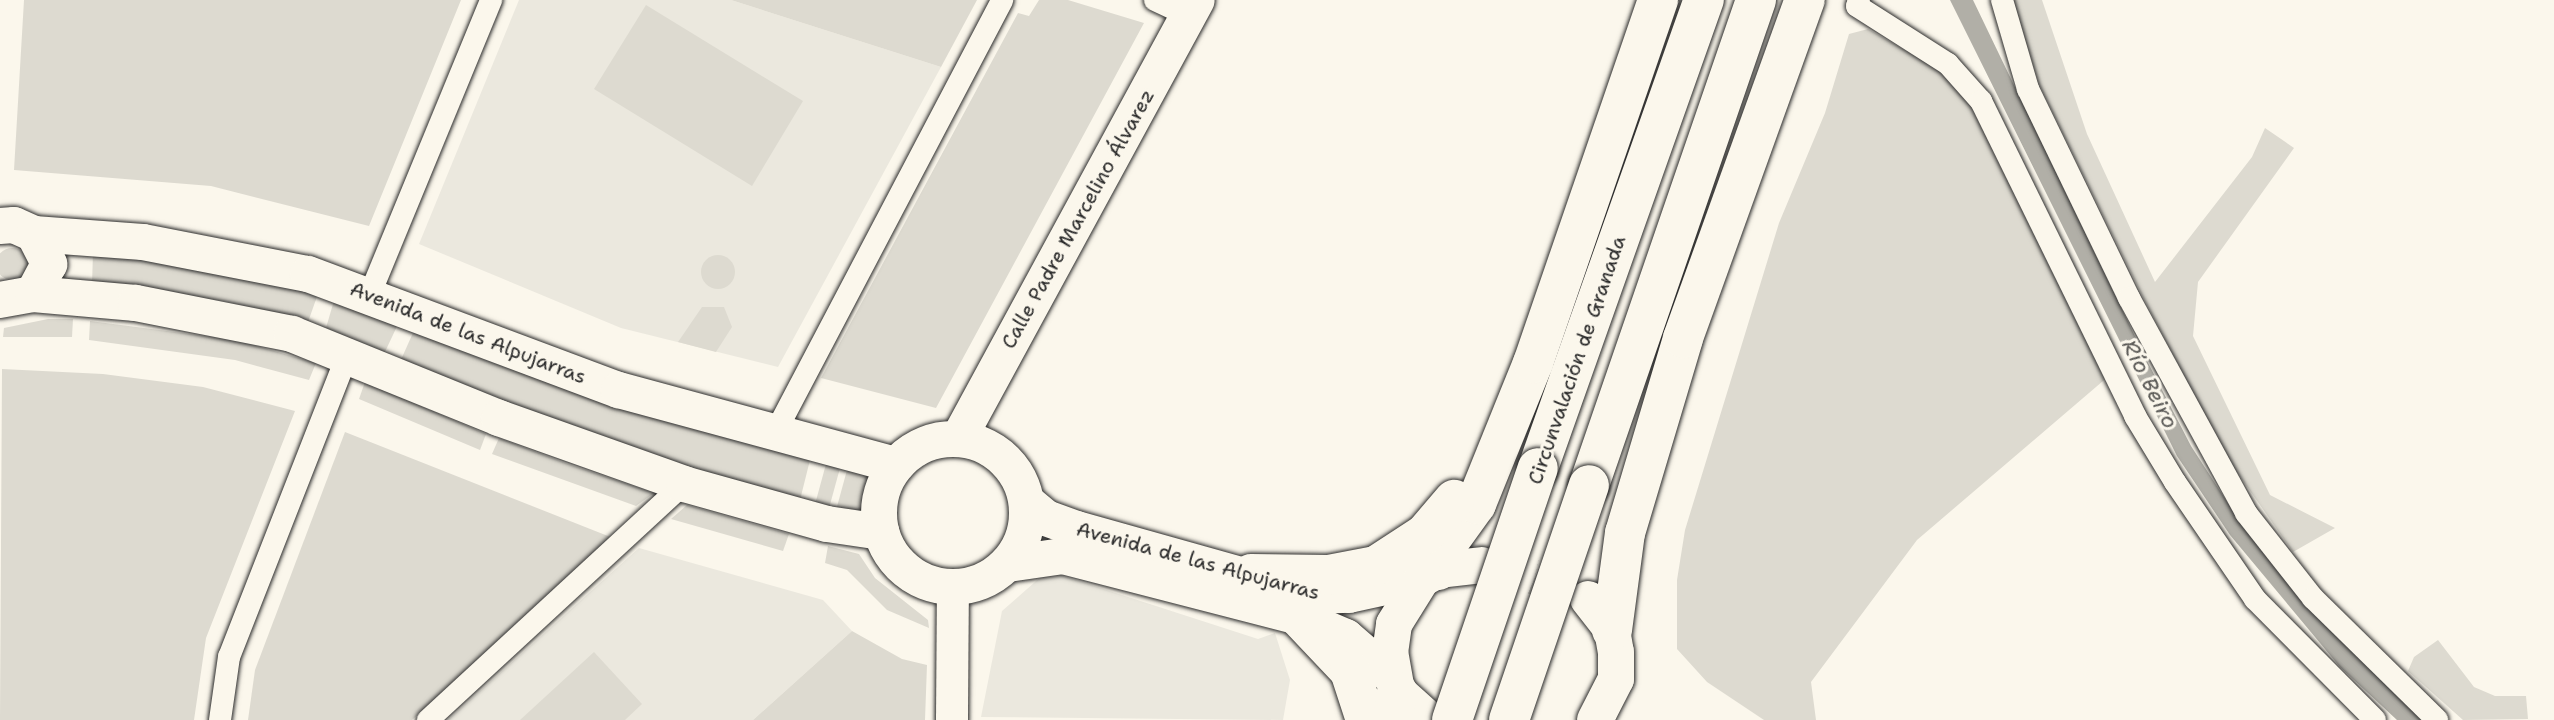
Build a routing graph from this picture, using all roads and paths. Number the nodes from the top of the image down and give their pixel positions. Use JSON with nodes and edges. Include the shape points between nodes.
{"nodes":[{"id":1,"x":491,"y":0,"type":"edge"},
{"id":2,"x":1002,"y":0,"type":"edge"},
{"id":3,"x":1155,"y":0,"type":"edge"},
{"id":4,"x":1658,"y":0,"type":"edge"},
{"id":5,"x":1704,"y":0,"type":"edge"},
{"id":6,"x":1756,"y":0,"type":"edge"},
{"id":7,"x":1805,"y":0,"type":"edge"},
{"id":8,"x":1859,"y":0,"type":"edge"},
{"id":9,"x":2002,"y":0,"type":"edge"},
{"id":10,"x":1193,"y":8,"type":"edge"},
{"id":11,"x":17,"y":230,"type":"edge"},
{"id":12,"x":370,"y":294,"type":"junction"},
{"id":13,"x":17,"y":297,"type":"edge"},
{"id":14,"x":348,"y":353,"type":"junction"},
{"id":15,"x":1519,"y":399,"type":"junction"},
{"id":16,"x":775,"y":433,"type":"junction"},
{"id":17,"x":959,"y":438,"type":"junction"},
{"id":18,"x":896,"y":465,"type":"junction"},
{"id":19,"x":684,"y":484,"type":"junction"},
{"id":20,"x":1027,"y":502,"type":"junction"},
{"id":21,"x":881,"y":532,"type":"junction"},
{"id":22,"x":1008,"y":564,"type":"junction"},
{"id":23,"x":1482,"y":565,"type":"tunnel mouth"},
{"id":24,"x":1251,"y":574,"type":"junction"},
{"id":25,"x":1430,"y":574,"type":"junction"},
{"id":26,"x":953,"y":588,"type":"junction"},
{"id":27,"x":1588,"y":599,"type":"tunnel mouth"},
{"id":28,"x":1299,"y":617,"type":"junction"},
{"id":29,"x":1612,"y":630,"type":"junction"},
{"id":30,"x":1412,"y":705,"type":"edge"},
{"id":31,"x":220,"y":720,"type":"edge"},
{"id":32,"x":428,"y":720,"type":"edge"},
{"id":33,"x":952,"y":720,"type":"edge"},
{"id":34,"x":1366,"y":720,"type":"edge"},
{"id":35,"x":1509,"y":720,"type":"edge"},
{"id":36,"x":1595,"y":720,"type":"edge"},
{"id":37,"x":2375,"y":720,"type":"edge"},
{"id":38,"x":2437,"y":720,"type":"edge"}],
"edges":[{"from":1,"to":12,"type":"street"},
{"from":2,"to":16,"type":"street"},
{"from":3,"to":10,"type":"street"},
{"from":4,"to":15,"type":"highway"},
{"from":5,"to":30,"type":"highway","name":"Circunvalación de Granada","bridge":true,"via":[[1538,468]]},
{"from":6,"to":35,"type":"highway","bridge":true},
{"from":7,"to":29,"type":"highway","via":[[1683,338],[1625,533]]},
{"from":8,"to":37,"type":"street","via":[[1857,6],[1948,64],[1981,101],[2135,416],[2175,482],[2255,599]]},
{"from":9,"to":38,"type":"street","via":[[2028,89],[2136,312],[2246,513],[2313,598]]},
{"from":10,"to":17,"type":"main road","name":"Calle Padre Marcelino Álvarez"},
{"from":11,"to":12,"type":"main road","name":"Avenida de las Alpujarras","via":[[227,255]]},
{"from":11,"to":13,"type":"main road","via":[[49,264]]},
{"from":12,"to":16,"type":"main road","name":"Avenida de las Alpujarras","via":[[619,390]]},
{"from":13,"to":14,"type":"main road","via":[[214,315]]},
{"from":14,"to":19,"type":"main road","via":[[499,418]]},
{"from":14,"to":31,"type":"street","via":[[229,657]]},
{"from":15,"to":24,"type":"highway","via":[[1451,505],[1407,549],[1376,566],[1329,575]]},
{"from":15,"to":25,"type":"highway","via":[[1476,504]]},
{"from":16,"to":18,"type":"main road","name":"Avenida de las Alpujarras"},
{"from":17,"to":18,"type":"main road","via":[[930,442]]},
{"from":17,"to":20,"type":"main road","via":[[1001,455],[1017,473]]},
{"from":18,"to":21,"type":"main road","via":[[879,506]]},
{"from":19,"to":21,"type":"main road","via":[[827,524]]},
{"from":19,"to":32,"type":"street"},
{"from":20,"to":22,"type":"main road","via":[[1025,533]]},
{"from":20,"to":24,"type":"main road","name":"Avenida de las Alpujarras","via":[[1046,518],[1077,529]]},
{"from":21,"to":26,"type":"main road","via":[[908,573]]},
{"from":22,"to":26,"type":"main road","via":[[978,584]]},
{"from":22,"to":28,"type":"main road","name":"Avenida de las Alpujarras","via":[[1063,556]]},
{"from":23,"to":25,"type":"main road","name":"Avenida de las Alpujarras"},
{"from":24,"to":25,"type":"main road","name":"Avenida de las Alpujarras","via":[[1316,596],[1349,595]]},
{"from":25,"to":30,"type":"main road","via":[[1394,624]]},
{"from":26,"to":33,"type":"street"},
{"from":27,"to":29,"type":"main road"},
{"from":28,"to":30,"type":"main road","name":"Avenida de las Alpujarras","via":[[1346,637]]},
{"from":28,"to":34,"type":"highway","via":[[1350,671]]},
{"from":29,"to":36,"type":"main road","via":[[1616,679]]}]}
